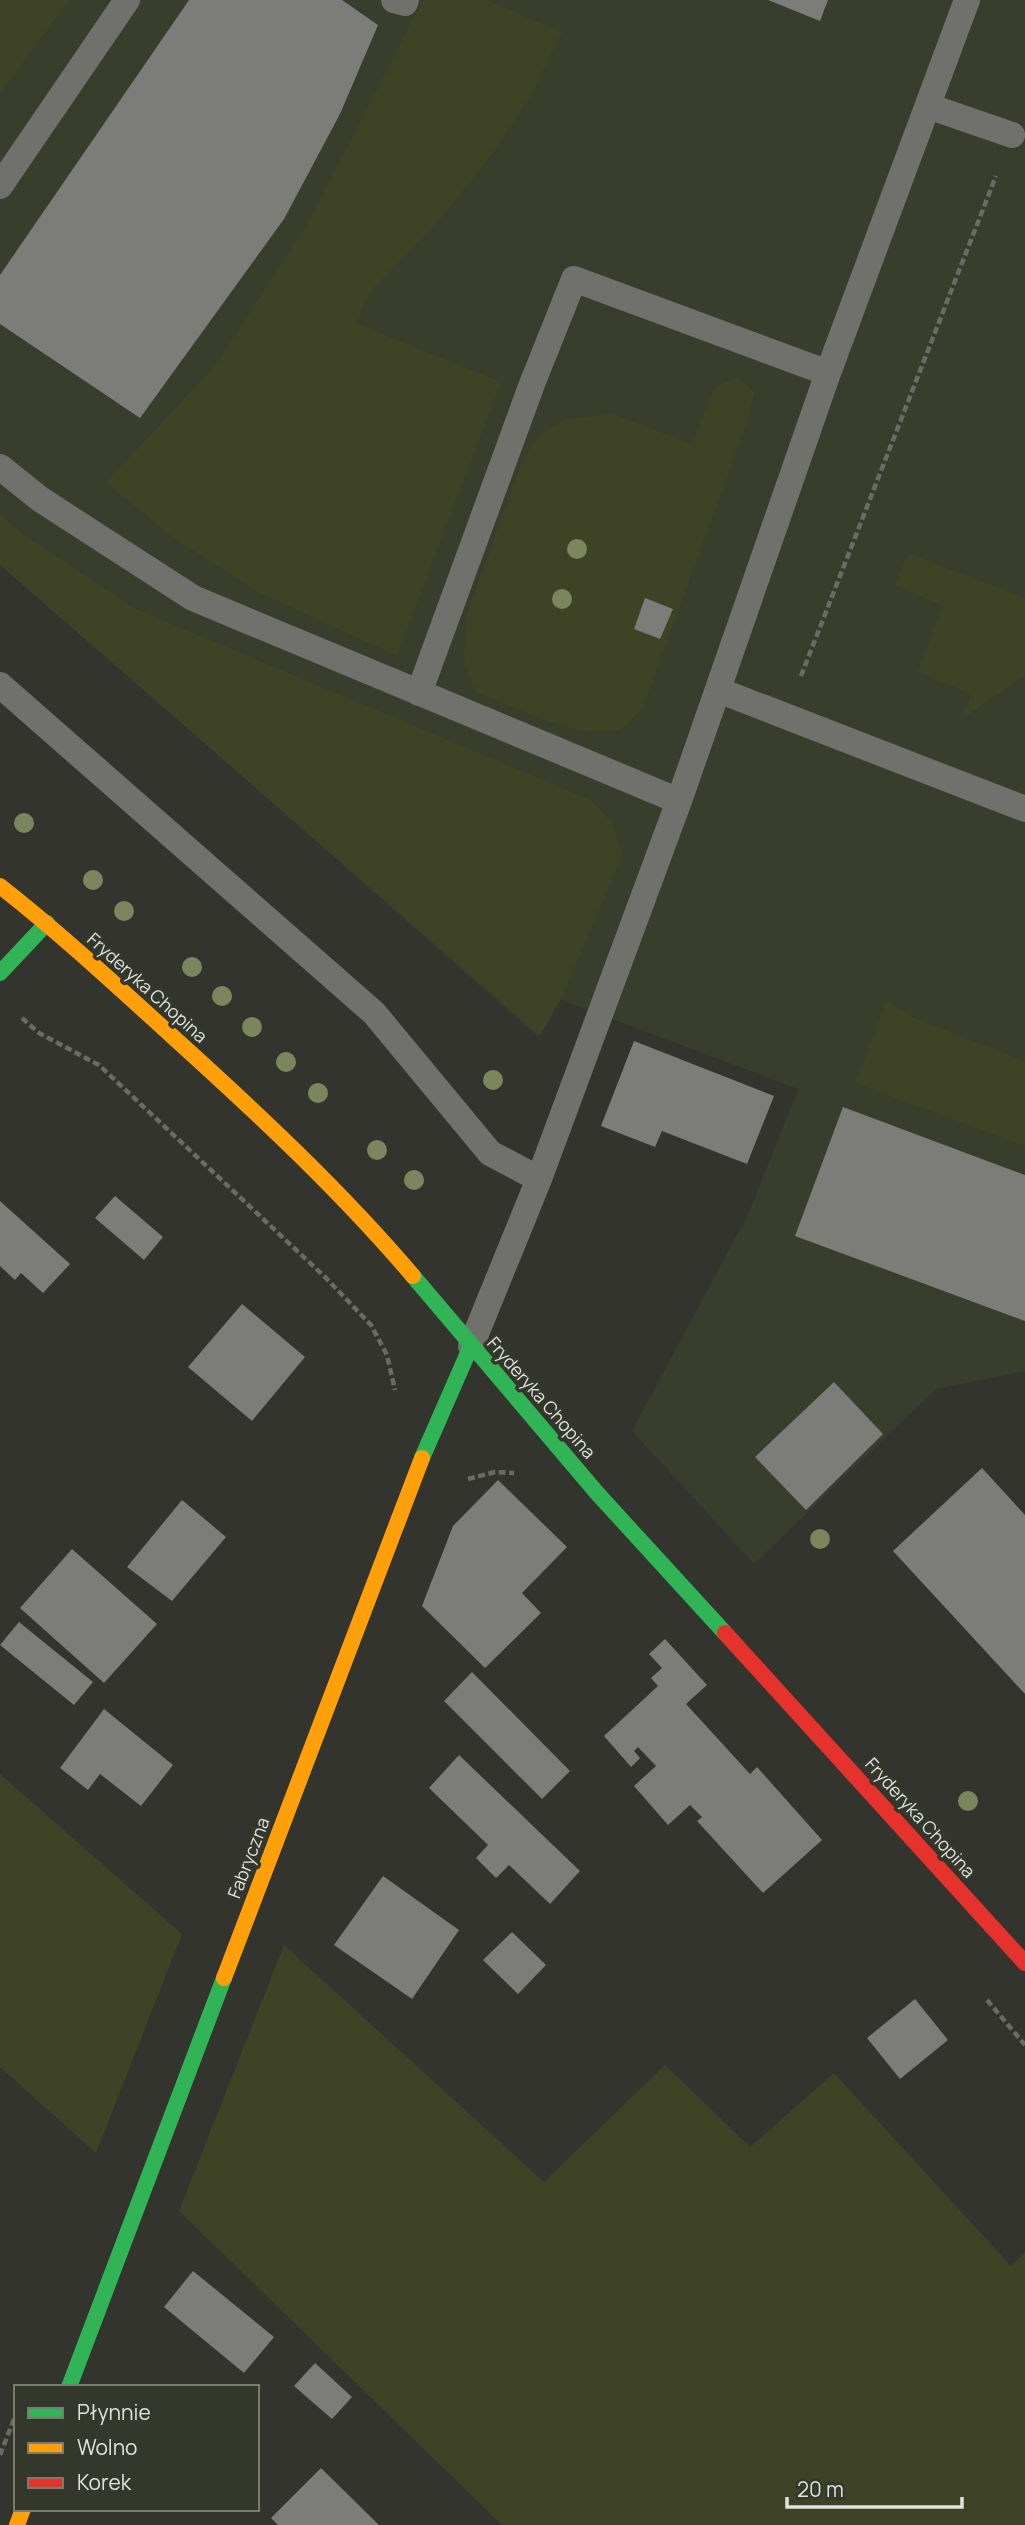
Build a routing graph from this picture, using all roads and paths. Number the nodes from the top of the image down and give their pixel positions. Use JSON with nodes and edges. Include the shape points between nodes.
{"nodes":[{"id":1,"x":127,"y":0,"type":"edge"},
{"id":2,"x":394,"y":0,"type":"edge"},
{"id":3,"x":406,"y":0,"type":"edge"},
{"id":4,"x":967,"y":0,"type":"edge"},
{"id":5,"x":928,"y":106,"type":"junction"},
{"id":6,"x":1012,"y":135,"type":"joint"},
{"id":7,"x":0,"y":186,"type":"edge"},
{"id":8,"x":828,"y":373,"type":"junction"},
{"id":9,"x":0,"y":467,"type":"edge"},
{"id":10,"x":0,"y":685,"type":"edge"},
{"id":11,"x":718,"y":690,"type":"junction"},
{"id":12,"x":419,"y":693,"type":"junction"},
{"id":13,"x":785,"y":716,"type":"junction"},
{"id":14,"x":679,"y":801,"type":"junction"},
{"id":15,"x":1025,"y":809,"type":"edge"},
{"id":16,"x":0,"y":886,"type":"edge"},
{"id":17,"x":47,"y":923,"type":"junction"},
{"id":18,"x":0,"y":973,"type":"edge"},
{"id":19,"x":19,"y":1016,"type":"dead end"},
{"id":20,"x":539,"y":1179,"type":"junction"},
{"id":21,"x":471,"y":1346,"type":"junction"},
{"id":22,"x":394,"y":1398,"type":"dead end"},
{"id":23,"x":1025,"y":1962,"type":"edge"},
{"id":24,"x":70,"y":2385,"type":"edge"},
{"id":25,"x":14,"y":2419,"type":"edge"},
{"id":26,"x":0,"y":2455,"type":"edge"}],
"edges":[{"from":1,"to":7,"type":"lane"},
{"from":2,"to":3,"type":"lane"},
{"from":4,"to":5,"type":"lane"},
{"from":5,"to":6,"type":"lane"},
{"from":5,"to":8,"type":"lane"},
{"from":6,"to":13,"type":"path"},
{"from":8,"to":11,"type":"lane"},
{"from":8,"to":12,"type":"lane","via":[[574,279]]},
{"from":9,"to":12,"type":"lane","via":[[40,499],[192,598]]},
{"from":10,"to":20,"type":"lane","via":[[374,1013],[490,1153]]},
{"from":11,"to":13,"type":"lane"},
{"from":11,"to":14,"type":"lane"},
{"from":12,"to":14,"type":"lane"},
{"from":13,"to":15,"type":"lane"},
{"from":14,"to":20,"type":"lane"},
{"from":16,"to":17,"type":"main road","name":"Fryderyka Chopina"},
{"from":17,"to":18,"type":"main road"},
{"from":17,"to":21,"type":"main road","name":"Fryderyka Chopina","via":[[249,1106],[374,1230]]},
{"from":19,"to":22,"type":"path","via":[[39,1033],[99,1065],[326,1278],[371,1325],[387,1355]]},
{"from":20,"to":21,"type":"lane"},
{"from":21,"to":23,"type":"main road","name":"Fryderyka Chopina","via":[[597,1493]]},
{"from":21,"to":24,"type":"main road","name":"Fabryczna","via":[[404,1500]]},
{"from":25,"to":26,"type":"path"}]}
